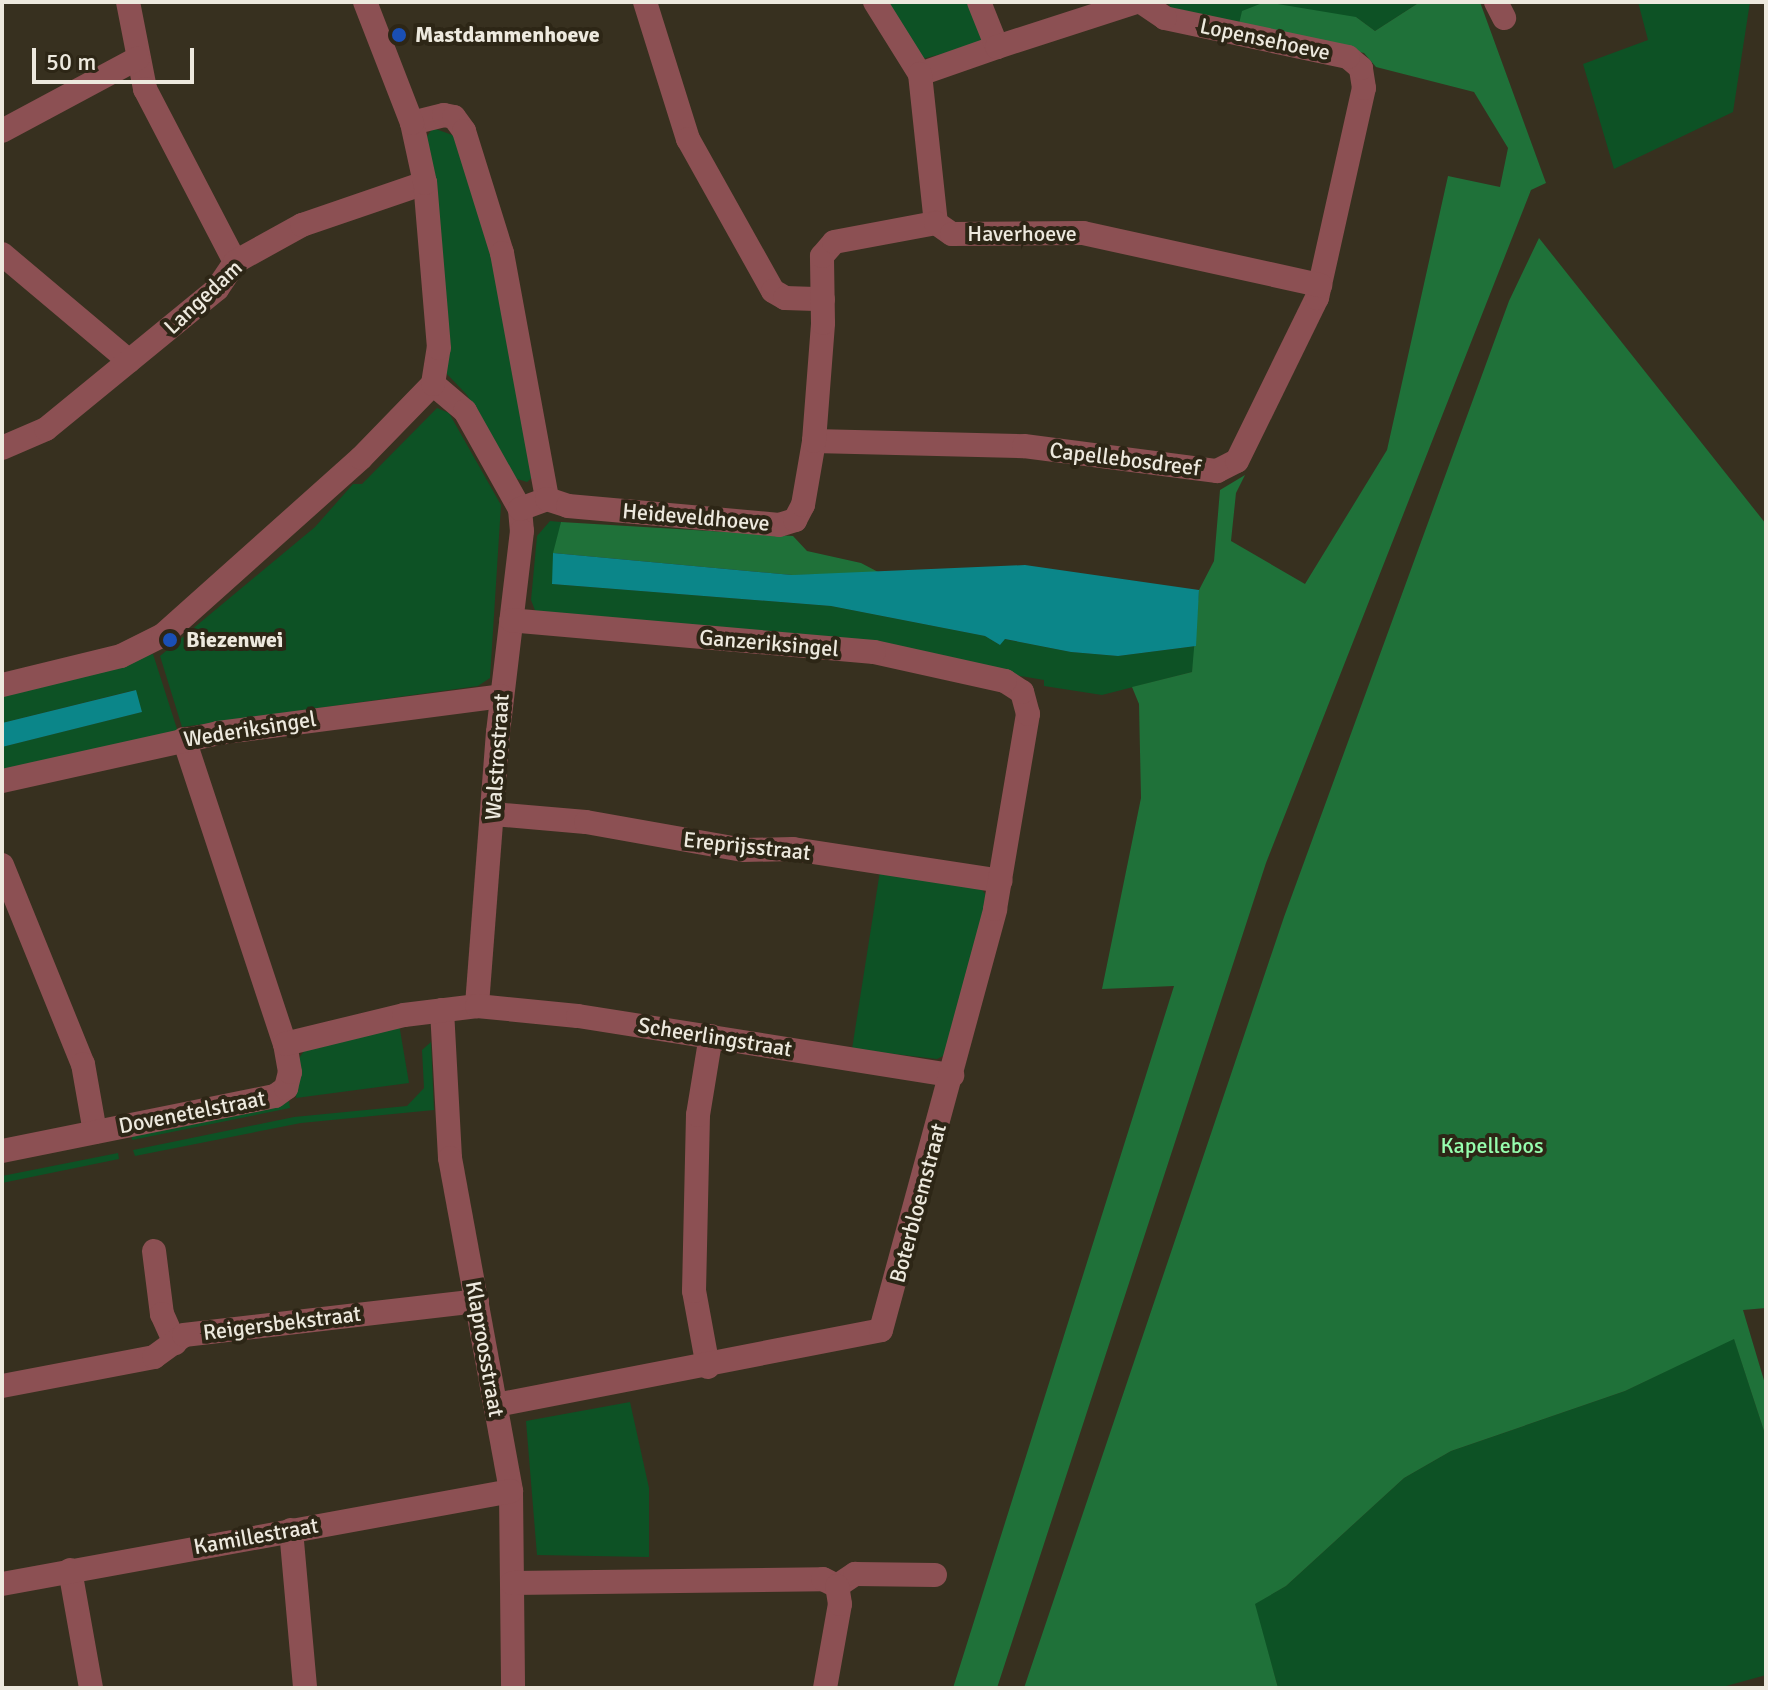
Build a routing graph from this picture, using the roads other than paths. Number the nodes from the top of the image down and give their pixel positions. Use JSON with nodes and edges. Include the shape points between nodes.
{"nodes":[{"id":1,"x":128,"y":2,"type":"edge"},
{"id":2,"x":365,"y":2,"type":"edge"},
{"id":3,"x":645,"y":2,"type":"edge"},
{"id":4,"x":875,"y":2,"type":"edge"},
{"id":5,"x":979,"y":2,"type":"edge"},
{"id":6,"x":1138,"y":2,"type":"edge"},
{"id":7,"x":997,"y":47,"type":"junction"},
{"id":8,"x":138,"y":58,"type":"junction"},
{"id":9,"x":920,"y":74,"type":"junction"},
{"id":10,"x":412,"y":123,"type":"junction"},
{"id":11,"x":2,"y":131,"type":"edge"},
{"id":12,"x":425,"y":183,"type":"junction"},
{"id":13,"x":936,"y":223,"type":"junction"},
{"id":14,"x":2,"y":254,"type":"edge"},
{"id":15,"x":235,"y":262,"type":"junction"},
{"id":16,"x":1320,"y":285,"type":"junction"},
{"id":17,"x":823,"y":299,"type":"junction"},
{"id":18,"x":129,"y":361,"type":"junction"},
{"id":19,"x":433,"y":384,"type":"junction"},
{"id":20,"x":814,"y":441,"type":"junction"},
{"id":21,"x":2,"y":448,"type":"edge"},
{"id":22,"x":547,"y":499,"type":"junction"},
{"id":23,"x":520,"y":509,"type":"junction"},
{"id":24,"x":511,"y":620,"type":"junction"},
{"id":25,"x":2,"y":685,"type":"edge"},
{"id":26,"x":1022,"y":692,"type":"joint"},
{"id":27,"x":502,"y":696,"type":"junction"},
{"id":28,"x":184,"y":739,"type":"junction"},
{"id":29,"x":2,"y":781,"type":"edge"},
{"id":30,"x":493,"y":814,"type":"junction"},
{"id":31,"x":2,"y":865,"type":"edge"},
{"id":32,"x":1001,"y":881,"type":"junction"},
{"id":33,"x":477,"y":1006,"type":"junction"},
{"id":34,"x":442,"y":1010,"type":"junction"},
{"id":35,"x":711,"y":1036,"type":"junction"},
{"id":36,"x":285,"y":1044,"type":"junction"},
{"id":37,"x":952,"y":1075,"type":"junction"},
{"id":38,"x":95,"y":1132,"type":"junction"},
{"id":39,"x":2,"y":1151,"type":"edge"},
{"id":40,"x":154,"y":1251,"type":"dead end"},
{"id":41,"x":477,"y":1301,"type":"junction"},
{"id":42,"x":175,"y":1343,"type":"junction"},
{"id":43,"x":708,"y":1367,"type":"junction"},
{"id":44,"x":2,"y":1386,"type":"edge"},
{"id":45,"x":496,"y":1405,"type":"junction"},
{"id":46,"x":511,"y":1491,"type":"junction"},
{"id":47,"x":291,"y":1530,"type":"junction"},
{"id":48,"x":70,"y":1570,"type":"junction"},
{"id":49,"x":935,"y":1575,"type":"dead end"},
{"id":50,"x":512,"y":1583,"type":"junction"},
{"id":51,"x":2,"y":1584,"type":"edge"},
{"id":52,"x":837,"y":1586,"type":"junction"},
{"id":53,"x":91,"y":1688,"type":"edge"},
{"id":54,"x":305,"y":1688,"type":"edge"},
{"id":55,"x":513,"y":1688,"type":"edge"},
{"id":56,"x":825,"y":1688,"type":"edge"}],
"edges":[{"from":1,"to":8,"type":"street"},
{"from":2,"to":10,"type":"street"},
{"from":3,"to":17,"type":"street","via":[[688,139],[773,291],[785,298]]},
{"from":4,"to":9,"type":"street"},
{"from":5,"to":7,"type":"street"},
{"from":6,"to":7,"type":"street","name":"Lopensehoeve"},
{"from":6,"to":16,"type":"street","name":"Lopensehoeve","via":[[1165,18],[1348,57],[1361,68],[1364,88]]},
{"from":7,"to":9,"type":"street","name":"Lopensehoeve"},
{"from":8,"to":11,"type":"street"},
{"from":8,"to":15,"type":"street","via":[[145,89]]},
{"from":9,"to":13,"type":"street"},
{"from":10,"to":12,"type":"street"},
{"from":10,"to":22,"type":"street","via":[[444,115],[454,117],[464,131],[502,253]]},
{"from":12,"to":15,"type":"street","name":"Langedam","via":[[302,225]]},
{"from":12,"to":19,"type":"street","via":[[439,348]]},
{"from":13,"to":16,"type":"street","name":"Haverhoeve","via":[[952,234],[1083,233]]},
{"from":13,"to":17,"type":"street","name":"Haverhoeve","via":[[834,242],[822,256]]},
{"from":14,"to":18,"type":"street"},
{"from":15,"to":18,"type":"street","name":"Langedam","via":[[217,289]]},
{"from":16,"to":20,"type":"street","name":"Capellebosdreef","via":[[1311,315],[1229,468],[1024,446]]},
{"from":17,"to":20,"type":"street","name":"Heideveldhoeve"},
{"from":18,"to":21,"type":"street","name":"Langedam","via":[[46,429]]},
{"from":19,"to":23,"type":"street","via":[[465,411]]},
{"from":19,"to":25,"type":"street","via":[[408,414],[250,560],[150,643],[121,656]]},
{"from":20,"to":22,"type":"street","name":"Heideveldhoeve","via":[[803,505],[795,520],[779,525],[568,506]]},
{"from":22,"to":23,"type":"street"},
{"from":23,"to":24,"type":"street","name":"Walstrostraat"},
{"from":24,"to":26,"type":"street","name":"Ganzeriksingel","via":[[874,652],[1005,681]]},
{"from":24,"to":27,"type":"street","name":"Walstrostraat"},
{"from":26,"to":32,"type":"street","name":"Boterbloemstraat","via":[[1028,714]]},
{"from":27,"to":28,"type":"street","name":"Wederiksingel"},
{"from":27,"to":30,"type":"street","name":"Walstrostraat"},
{"from":28,"to":29,"type":"street","name":"Wederiksingel"},
{"from":28,"to":36,"type":"street","name":"Dovenetelstraat"},
{"from":30,"to":32,"type":"street","name":"Ereprijsstraat","via":[[586,822],[743,850],[793,849]]},
{"from":30,"to":33,"type":"street","name":"Walstrostraat"},
{"from":31,"to":38,"type":"street","via":[[83,1064]]},
{"from":32,"to":37,"type":"street","name":"Boterbloemstraat"},
{"from":33,"to":34,"type":"street"},
{"from":33,"to":35,"type":"street","name":"Scheerlingstraat"},
{"from":34,"to":36,"type":"street"},
{"from":34,"to":41,"type":"street","name":"Klaproosstraat","via":[[450,1158]]},
{"from":35,"to":37,"type":"street","name":"Scheerlingstraat"},
{"from":35,"to":43,"type":"street","via":[[698,1115],[694,1277]]},
{"from":36,"to":38,"type":"street","name":"Dovenetelstraat","via":[[290,1072],[286,1088],[275,1096]]},
{"from":37,"to":43,"type":"street","name":"Boterbloemstraat","via":[[881,1330]]},
{"from":38,"to":39,"type":"street","name":"Dovenetelstraat"},
{"from":40,"to":42,"type":"street","via":[[162,1314]]},
{"from":41,"to":42,"type":"street","name":"Reigersbekstraat","via":[[184,1335]]},
{"from":41,"to":45,"type":"street","name":"Klaproosstraat"},
{"from":42,"to":44,"type":"street","name":"Reigersbekstraat","via":[[154,1357]]},
{"from":43,"to":45,"type":"street","name":"Boterbloemstraat"},
{"from":45,"to":46,"type":"street","name":"Klaproosstraat"},
{"from":46,"to":47,"type":"street","name":"Kamillestraat"},
{"from":46,"to":50,"type":"street","name":"Klaproosstraat"},
{"from":47,"to":48,"type":"street","name":"Kamillestraat"},
{"from":47,"to":54,"type":"street"},
{"from":48,"to":51,"type":"street","name":"Kamillestraat"},
{"from":48,"to":53,"type":"street"},
{"from":49,"to":52,"type":"street","via":[[855,1574]]},
{"from":50,"to":52,"type":"street","via":[[823,1579]]},
{"from":50,"to":55,"type":"street","name":"Klaproosstraat"},
{"from":52,"to":56,"type":"street","via":[[840,1604]]}]}
